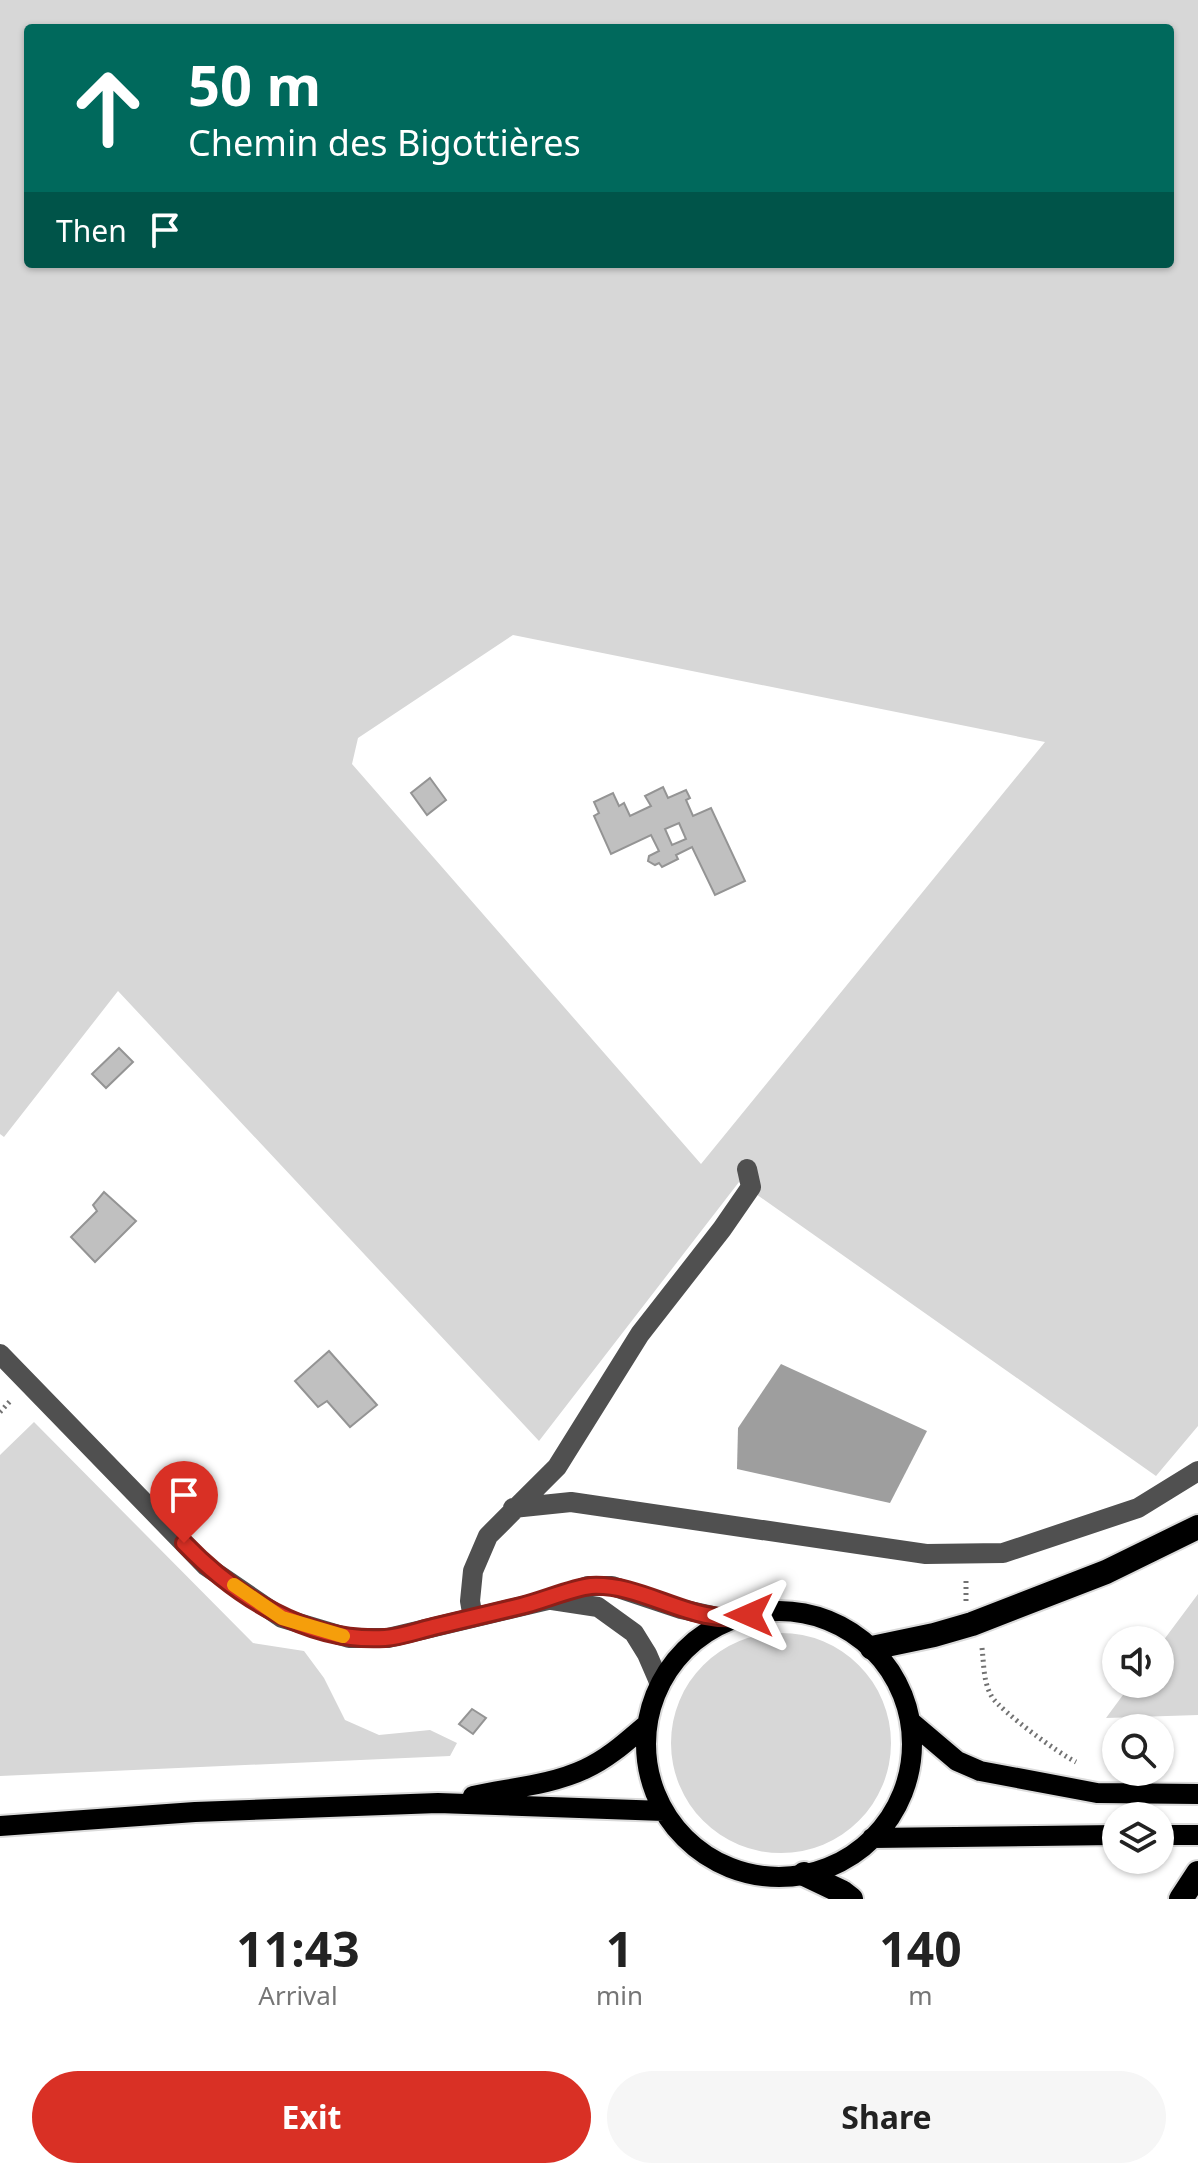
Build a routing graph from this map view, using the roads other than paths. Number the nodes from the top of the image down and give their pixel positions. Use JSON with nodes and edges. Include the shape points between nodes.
{"nodes":[{"id":1,"x":747,"y":1169,"type":"dead end"},
{"id":2,"x":0,"y":1354,"type":"edge"},
{"id":3,"x":1198,"y":1471,"type":"edge"},
{"id":4,"x":513,"y":1508,"type":"junction"},
{"id":5,"x":1198,"y":1527,"type":"edge"},
{"id":6,"x":548,"y":1600,"type":"junction"},
{"id":7,"x":473,"y":1618,"type":"junction"},
{"id":8,"x":731,"y":1620,"type":"junction"},
{"id":9,"x":872,"y":1648,"type":"junction"},
{"id":10,"x":660,"y":1684,"type":"junction"},
{"id":11,"x":911,"y":1722,"type":"junction"},
{"id":12,"x":647,"y":1724,"type":"junction"},
{"id":13,"x":1198,"y":1794,"type":"edge"},
{"id":14,"x":438,"y":1803,"type":"junction"},
{"id":15,"x":664,"y":1811,"type":"junction"},
{"id":16,"x":0,"y":1826,"type":"edge"},
{"id":17,"x":1102,"y":1835,"type":"edge"},
{"id":18,"x":1174,"y":1835,"type":"edge"},
{"id":19,"x":1198,"y":1835,"type":"edge"},
{"id":20,"x":872,"y":1838,"type":"junction"},
{"id":21,"x":1198,"y":1873,"type":"edge"},
{"id":22,"x":804,"y":1874,"type":"junction"},
{"id":23,"x":851,"y":1899,"type":"edge"},
{"id":24,"x":1181,"y":1899,"type":"edge"}],
"edges":[{"from":1,"to":4,"type":"street","via":[[751,1187],[640,1334],[557,1467]]},
{"from":2,"to":7,"type":"street","via":[[206,1566],[282,1618],[349,1638],[388,1638]]},
{"from":3,"to":4,"type":"street","via":[[1138,1508],[1003,1553],[926,1554],[571,1502]]},
{"from":4,"to":7,"type":"street","via":[[488,1536],[473,1571]]},
{"from":5,"to":9,"type":"highway","via":[[1106,1572],[972,1624]]},
{"from":6,"to":7,"type":"street"},
{"from":6,"to":8,"type":"street","via":[[588,1586],[612,1586]]},
{"from":6,"to":10,"type":"street","via":[[598,1607],[634,1633]]},
{"from":8,"to":9,"type":"main road","via":[[768,1611],[805,1613],[841,1626]]},
{"from":8,"to":10,"type":"main road","via":[[694,1642]]},
{"from":9,"to":11,"type":"main road","via":[[890,1669]]},
{"from":10,"to":12,"type":"main road"},
{"from":11,"to":13,"type":"main road","via":[[957,1761],[980,1771],[1097,1793]]},
{"from":11,"to":20,"type":"main road","via":[[906,1784],[892,1814]]},
{"from":12,"to":14,"type":"main road","via":[[584,1770]]},
{"from":12,"to":15,"type":"main road","via":[[646,1754]]},
{"from":14,"to":15,"type":"main road"},
{"from":14,"to":16,"type":"main road"},
{"from":15,"to":22,"type":"main road","via":[[701,1852],[725,1865],[764,1876]]},
{"from":17,"to":20,"type":"main road"},
{"from":18,"to":19,"type":"main road"},
{"from":20,"to":22,"type":"main road","via":[[840,1861]]},
{"from":21,"to":24,"type":"highway"},
{"from":22,"to":23,"type":"highway"}]}
